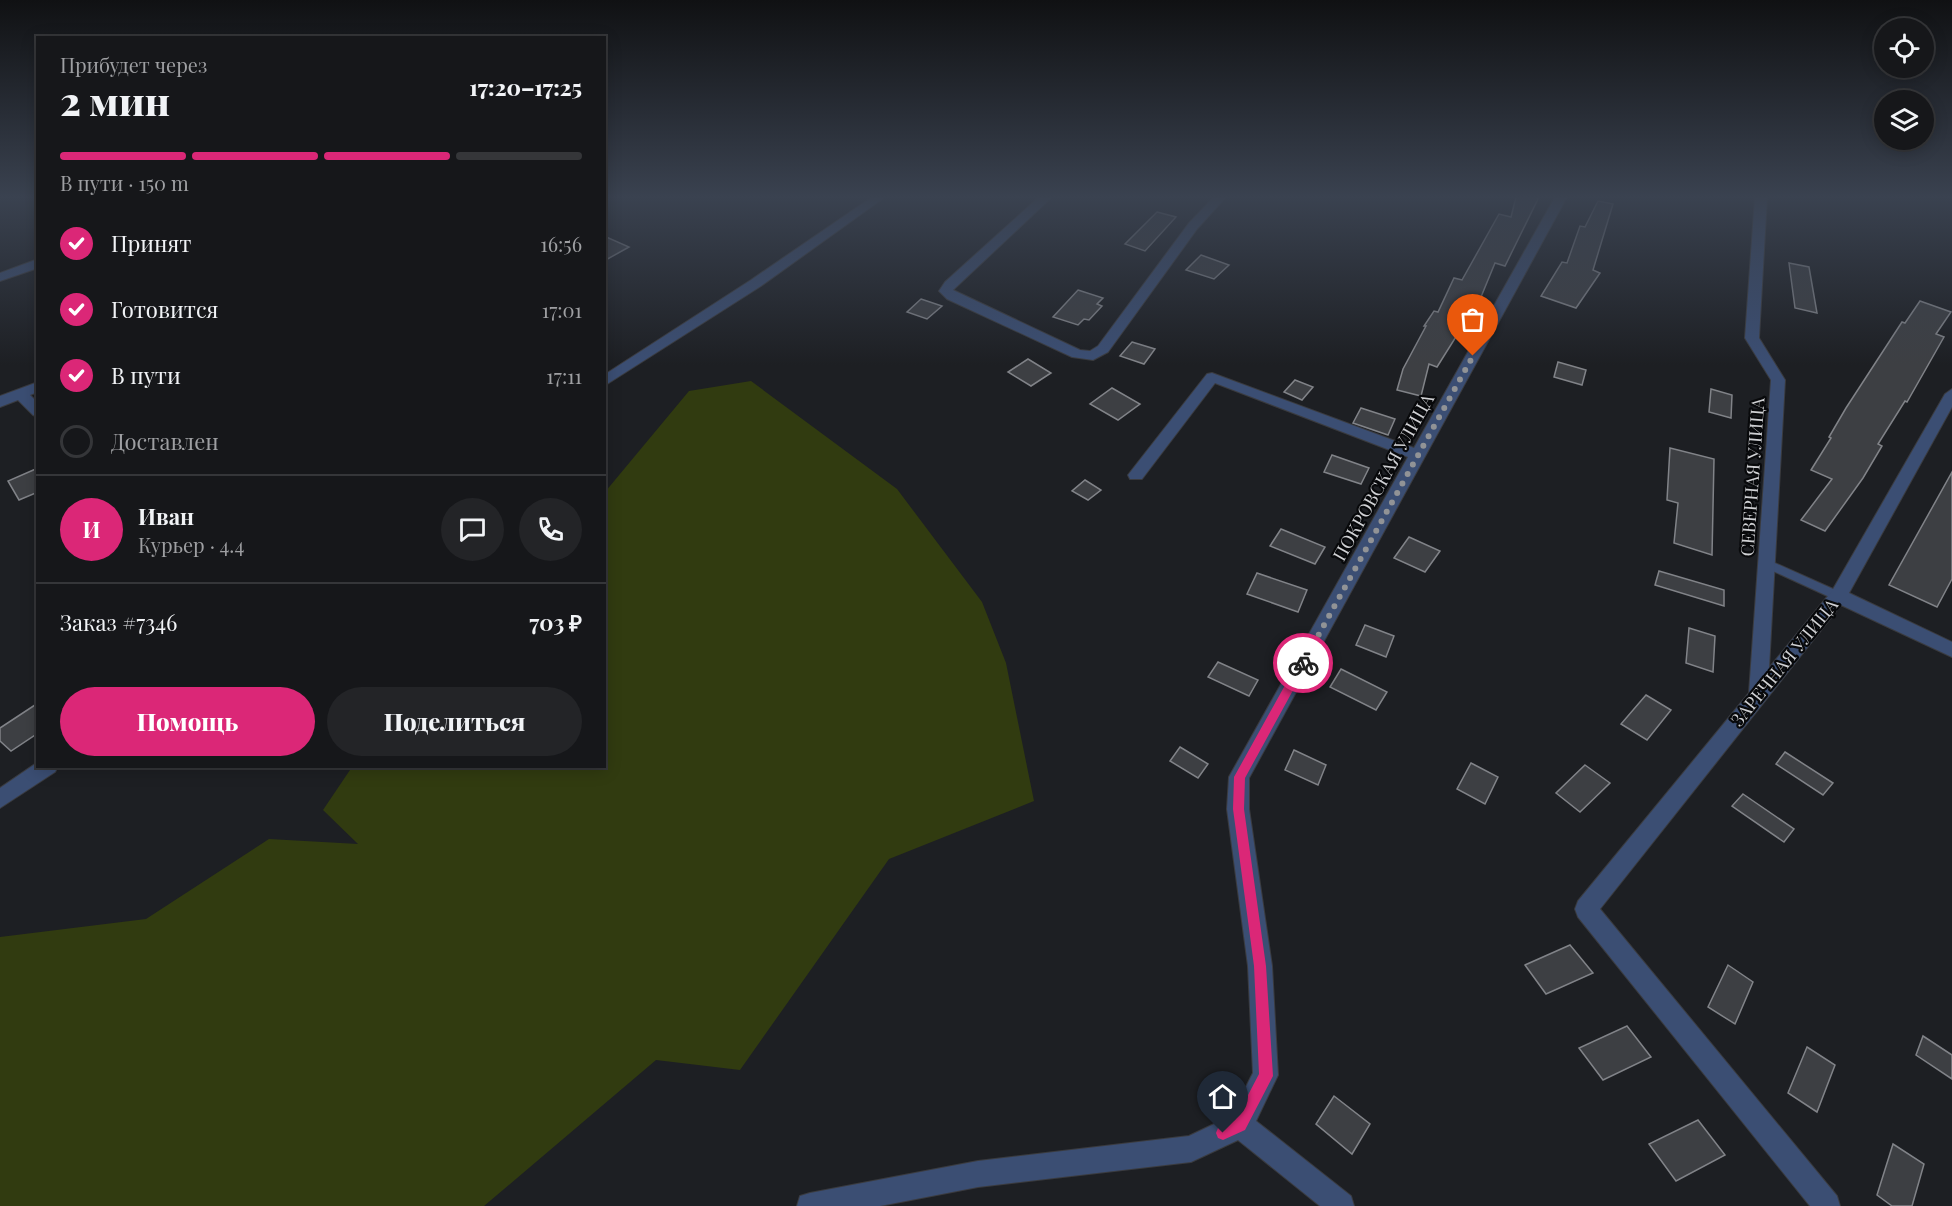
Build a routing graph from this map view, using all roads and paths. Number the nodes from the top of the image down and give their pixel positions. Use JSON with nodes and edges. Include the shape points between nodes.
{"nodes":[{"id":1,"x":799,"y":253,"type":"edge"},
{"id":2,"x":985,"y":253,"type":"edge"},
{"id":3,"x":1173,"y":253,"type":"edge"},
{"id":4,"x":1530,"y":253,"type":"edge"},
{"id":5,"x":1757,"y":253,"type":"edge"},
{"id":6,"x":36,"y":264,"type":"edge"},
{"id":7,"x":0,"y":277,"type":"edge"},
{"id":8,"x":606,"y":381,"type":"edge"},
{"id":9,"x":36,"y":387,"type":"edge"},
{"id":10,"x":20,"y":394,"type":"junction"},
{"id":11,"x":1952,"y":394,"type":"edge"},
{"id":12,"x":0,"y":402,"type":"edge"},
{"id":13,"x":36,"y":410,"type":"edge"},
{"id":14,"x":1418,"y":455,"type":"junction"},
{"id":15,"x":1136,"y":475,"type":"dead end"},
{"id":16,"x":1766,"y":563,"type":"junction"},
{"id":17,"x":1838,"y":596,"type":"junction"},
{"id":18,"x":1952,"y":650,"type":"edge"},
{"id":19,"x":1758,"y":696,"type":"junction"},
{"id":20,"x":45,"y":768,"type":"edge"},
{"id":21,"x":0,"y":799,"type":"edge"},
{"id":22,"x":1240,"y":1125,"type":"junction"},
{"id":23,"x":810,"y":1206,"type":"edge"},
{"id":24,"x":1341,"y":1206,"type":"edge"},
{"id":25,"x":1827,"y":1206,"type":"edge"}],
"edges":[{"from":1,"to":8,"type":"street"},
{"from":2,"to":3,"type":"street","via":[[946,291],[1077,354],[1093,357],[1103,349]]},
{"from":4,"to":14,"type":"street","name":"ПОКРОВСКАЯ УЛИЦА"},
{"from":5,"to":16,"type":"street","name":"СЕВЕРНАЯ УЛИЦА","via":[[1752,338],[1778,380]]},
{"from":6,"to":7,"type":"street"},
{"from":9,"to":10,"type":"street"},
{"from":10,"to":12,"type":"street"},
{"from":10,"to":13,"type":"street"},
{"from":11,"to":17,"type":"street","name":"ЗАРЕЧНАЯ УЛИЦА"},
{"from":14,"to":15,"type":"street","via":[[1212,377]]},
{"from":14,"to":22,"type":"street","name":"ПОКРОВСКАЯ УЛИЦА","via":[[1239,777],[1238,809],[1260,966],[1266,1076]]},
{"from":16,"to":17,"type":"lane"},
{"from":16,"to":19,"type":"street","name":"СЕВЕРНАЯ УЛИЦА"},
{"from":17,"to":18,"type":"street"},
{"from":17,"to":19,"type":"street","name":"ЗАРЕЧНАЯ УЛИЦА"},
{"from":19,"to":25,"type":"street","name":"ЗАРЕЧНАЯ УЛИЦА","via":[[1586,909]]},
{"from":20,"to":21,"type":"street"},
{"from":22,"to":23,"type":"street","via":[[1191,1149],[978,1174]]},
{"from":22,"to":24,"type":"street"}]}
